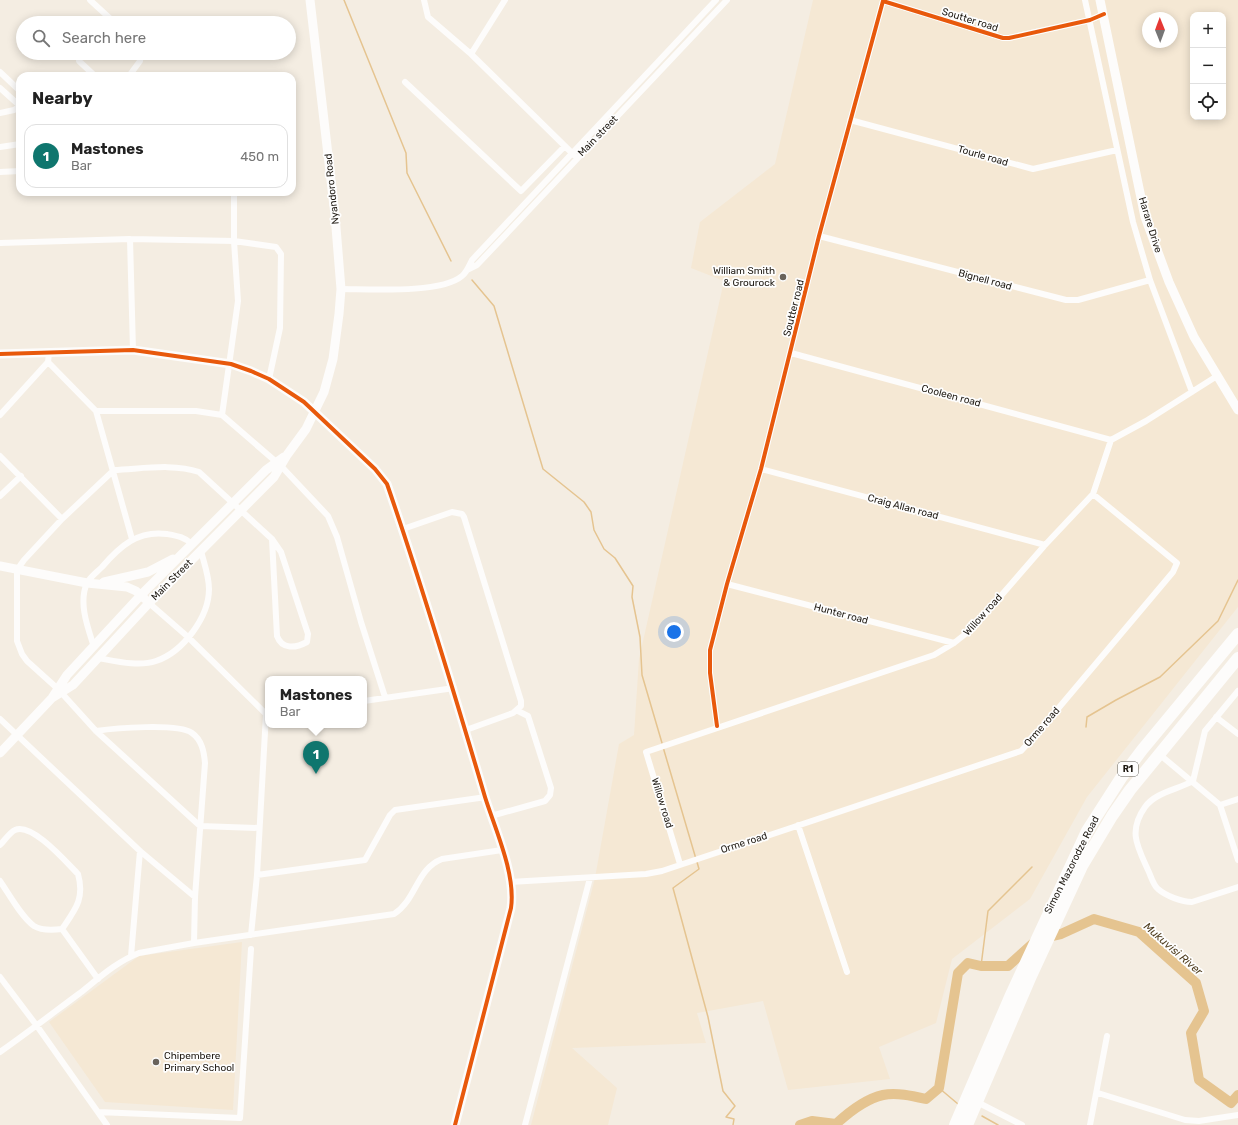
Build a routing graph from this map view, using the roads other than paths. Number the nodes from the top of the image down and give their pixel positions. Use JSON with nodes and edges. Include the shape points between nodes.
{"nodes":[{"id":1,"x":90,"y":0,"type":"edge"},
{"id":2,"x":310,"y":0,"type":"edge"},
{"id":3,"x":424,"y":0,"type":"edge"},
{"id":4,"x":505,"y":0,"type":"edge"},
{"id":5,"x":716,"y":0,"type":"edge"},
{"id":6,"x":727,"y":0,"type":"edge"},
{"id":7,"x":1085,"y":0,"type":"edge"},
{"id":8,"x":1100,"y":0,"type":"edge"},
{"id":9,"x":883,"y":1,"type":"edge"},
{"id":10,"x":1104,"y":14,"type":"junction"},
{"id":11,"x":106,"y":16,"type":"edge"},
{"id":12,"x":1090,"y":20,"type":"junction"},
{"id":13,"x":471,"y":54,"type":"junction"},
{"id":14,"x":79,"y":60,"type":"edge"},
{"id":15,"x":140,"y":60,"type":"edge"},
{"id":16,"x":0,"y":72,"type":"edge"},
{"id":17,"x":91,"y":72,"type":"edge"},
{"id":18,"x":132,"y":72,"type":"edge"},
{"id":19,"x":405,"y":82,"type":"dead end"},
{"id":20,"x":16,"y":87,"type":"edge"},
{"id":21,"x":0,"y":88,"type":"edge"},
{"id":22,"x":16,"y":102,"type":"edge"},
{"id":23,"x":16,"y":109,"type":"edge"},
{"id":24,"x":0,"y":113,"type":"edge"},
{"id":25,"x":850,"y":120,"type":"junction"},
{"id":26,"x":16,"y":145,"type":"edge"},
{"id":27,"x":565,"y":146,"type":"junction"},
{"id":28,"x":0,"y":147,"type":"edge"},
{"id":29,"x":1117,"y":150,"type":"junction"},
{"id":30,"x":572,"y":152,"type":"junction"},
{"id":31,"x":577,"y":158,"type":"junction"},
{"id":32,"x":16,"y":171,"type":"edge"},
{"id":33,"x":0,"y":172,"type":"edge"},
{"id":34,"x":234,"y":196,"type":"edge"},
{"id":35,"x":820,"y":236,"type":"junction"},
{"id":36,"x":130,"y":239,"type":"junction"},
{"id":37,"x":234,"y":241,"type":"junction"},
{"id":38,"x":0,"y":243,"type":"edge"},
{"id":39,"x":468,"y":270,"type":"junction"},
{"id":40,"x":1150,"y":280,"type":"junction"},
{"id":41,"x":341,"y":289,"type":"junction"},
{"id":42,"x":133,"y":350,"type":"junction"},
{"id":43,"x":791,"y":353,"type":"junction"},
{"id":44,"x":0,"y":354,"type":"edge"},
{"id":45,"x":48,"y":357,"type":"junction"},
{"id":46,"x":230,"y":364,"type":"junction"},
{"id":47,"x":1217,"y":376,"type":"junction"},
{"id":48,"x":329,"y":378,"type":"joint"},
{"id":49,"x":269,"y":379,"type":"junction"},
{"id":50,"x":1192,"y":392,"type":"junction"},
{"id":51,"x":1238,"y":410,"type":"edge"},
{"id":52,"x":96,"y":411,"type":"junction"},
{"id":53,"x":315,"y":412,"type":"junction"},
{"id":54,"x":0,"y":415,"type":"edge"},
{"id":55,"x":222,"y":415,"type":"junction"},
{"id":56,"x":1111,"y":440,"type":"junction"},
{"id":57,"x":0,"y":456,"type":"edge"},
{"id":58,"x":278,"y":465,"type":"junction"},
{"id":59,"x":761,"y":469,"type":"junction"},
{"id":60,"x":114,"y":470,"type":"junction"},
{"id":61,"x":21,"y":476,"type":"junction"},
{"id":62,"x":1093,"y":494,"type":"junction"},
{"id":63,"x":0,"y":496,"type":"edge"},
{"id":64,"x":233,"y":503,"type":"junction"},
{"id":65,"x":242,"y":511,"type":"junction"},
{"id":66,"x":62,"y":519,"type":"junction"},
{"id":67,"x":403,"y":529,"type":"junction"},
{"id":68,"x":132,"y":539,"type":"junction"},
{"id":69,"x":272,"y":539,"type":"junction"},
{"id":70,"x":192,"y":544,"type":"junction"},
{"id":71,"x":1045,"y":545,"type":"junction"},
{"id":72,"x":200,"y":550,"type":"junction"},
{"id":73,"x":181,"y":554,"type":"junction"},
{"id":74,"x":0,"y":566,"type":"edge"},
{"id":75,"x":16,"y":570,"type":"junction"},
{"id":76,"x":87,"y":583,"type":"junction"},
{"id":77,"x":99,"y":583,"type":"junction"},
{"id":78,"x":727,"y":584,"type":"junction"},
{"id":79,"x":141,"y":596,"type":"junction"},
{"id":80,"x":149,"y":602,"type":"junction"},
{"id":81,"x":1238,"y":634,"type":"edge"},
{"id":82,"x":188,"y":637,"type":"junction"},
{"id":83,"x":954,"y":644,"type":"junction"},
{"id":84,"x":94,"y":646,"type":"junction"},
{"id":85,"x":98,"y":658,"type":"junction"},
{"id":86,"x":1238,"y":658,"type":"edge"},
{"id":87,"x":454,"y":688,"type":"junction"},
{"id":88,"x":60,"y":690,"type":"junction"},
{"id":89,"x":1238,"y":691,"type":"edge"},
{"id":90,"x":386,"y":697,"type":"junction"},
{"id":91,"x":367,"y":700,"type":"edge"},
{"id":92,"x":518,"y":711,"type":"junction"},
{"id":93,"x":265,"y":712,"type":"edge"},
{"id":94,"x":1216,"y":717,"type":"junction"},
{"id":95,"x":0,"y":719,"type":"edge"},
{"id":96,"x":717,"y":726,"type":"junction"},
{"id":97,"x":266,"y":728,"type":"edge"},
{"id":98,"x":466,"y":730,"type":"junction"},
{"id":99,"x":96,"y":731,"type":"junction"},
{"id":100,"x":1238,"y":734,"type":"edge"},
{"id":101,"x":17,"y":735,"type":"junction"},
{"id":102,"x":0,"y":753,"type":"edge"},
{"id":103,"x":1159,"y":754,"type":"junction"},
{"id":104,"x":1193,"y":781,"type":"junction"},
{"id":105,"x":486,"y":797,"type":"junction"},
{"id":106,"x":1238,"y":799,"type":"edge"},
{"id":107,"x":1220,"y":805,"type":"junction"},
{"id":108,"x":492,"y":816,"type":"junction"},
{"id":109,"x":798,"y":825,"type":"junction"},
{"id":110,"x":200,"y":826,"type":"junction"},
{"id":111,"x":259,"y":828,"type":"junction"},
{"id":112,"x":0,"y":843,"type":"edge"},
{"id":113,"x":502,"y":850,"type":"junction"},
{"id":114,"x":140,"y":851,"type":"junction"},
{"id":115,"x":1238,"y":860,"type":"edge"},
{"id":116,"x":680,"y":864,"type":"junction"},
{"id":117,"x":257,"y":875,"type":"junction"},
{"id":118,"x":590,"y":878,"type":"junction"},
{"id":119,"x":0,"y":881,"type":"edge"},
{"id":120,"x":510,"y":882,"type":"junction"},
{"id":121,"x":1238,"y":887,"type":"edge"},
{"id":122,"x":195,"y":897,"type":"junction"},
{"id":123,"x":1049,"y":924,"type":"junction"},
{"id":124,"x":62,"y":929,"type":"junction"},
{"id":125,"x":251,"y":935,"type":"junction"},
{"id":126,"x":194,"y":943,"type":"junction"},
{"id":127,"x":252,"y":949,"type":"dead end"},
{"id":128,"x":130,"y":956,"type":"junction"},
{"id":129,"x":847,"y":972,"type":"dead end"},
{"id":130,"x":1026,"y":975,"type":"junction"},
{"id":131,"x":0,"y":977,"type":"edge"},
{"id":132,"x":98,"y":979,"type":"junction"},
{"id":133,"x":37,"y":1026,"type":"junction"},
{"id":134,"x":1107,"y":1036,"type":"dead end"},
{"id":135,"x":0,"y":1052,"type":"edge"},
{"id":136,"x":1098,"y":1093,"type":"junction"},
{"id":137,"x":977,"y":1102,"type":"junction"},
{"id":138,"x":98,"y":1112,"type":"junction"},
{"id":139,"x":1238,"y":1115,"type":"edge"},
{"id":140,"x":107,"y":1125,"type":"edge"},
{"id":141,"x":455,"y":1125,"type":"edge"},
{"id":142,"x":525,"y":1125,"type":"edge"},
{"id":143,"x":955,"y":1125,"type":"edge"},
{"id":144,"x":967,"y":1125,"type":"edge"},
{"id":145,"x":1022,"y":1125,"type":"edge"},
{"id":146,"x":1090,"y":1125,"type":"edge"}],
"edges":[{"from":1,"to":11,"type":"street"},
{"from":2,"to":41,"type":"street","name":"Nyandoro Road"},
{"from":3,"to":13,"type":"street","via":[[428,17]]},
{"from":4,"to":13,"type":"street"},
{"from":5,"to":30,"type":"street","name":"Main street"},
{"from":6,"to":31,"type":"street","name":"Main street"},
{"from":7,"to":12,"type":"street"},
{"from":8,"to":10,"type":"street","name":"Harare Drive"},
{"from":9,"to":12,"type":"street","name":"Soutter road","via":[[1003,38]]},
{"from":9,"to":25,"type":"street","name":"Soutter road"},
{"from":10,"to":12,"type":"street","name":"Soutter road"},
{"from":10,"to":47,"type":"street","name":"Harare Drive","via":[[1145,217],[1169,282],[1194,337]]},
{"from":12,"to":29,"type":"street"},
{"from":13,"to":27,"type":"street"},
{"from":14,"to":17,"type":"street"},
{"from":15,"to":18,"type":"street"},
{"from":16,"to":20,"type":"street"},
{"from":19,"to":27,"type":"street","via":[[521,191]]},
{"from":21,"to":22,"type":"street"},
{"from":23,"to":24,"type":"street"},
{"from":25,"to":29,"type":"street","name":"Tourle road","via":[[1033,169]]},
{"from":25,"to":35,"type":"street","name":"Soutter road"},
{"from":26,"to":28,"type":"street"},
{"from":27,"to":30,"type":"street"},
{"from":29,"to":40,"type":"street","via":[[1133,222]]},
{"from":30,"to":31,"type":"street"},
{"from":30,"to":39,"type":"street","name":"Main street","via":[[472,260]]},
{"from":31,"to":39,"type":"street","name":"Main street","via":[[477,265]]},
{"from":32,"to":33,"type":"street"},
{"from":34,"to":37,"type":"street"},
{"from":35,"to":40,"type":"street","name":"Bignell road","via":[[1066,300],[1082,299]]},
{"from":35,"to":43,"type":"street","name":"Soutter road"},
{"from":36,"to":37,"type":"street"},
{"from":36,"to":38,"type":"street"},
{"from":36,"to":42,"type":"street"},
{"from":37,"to":46,"type":"street","via":[[238,301]]},
{"from":37,"to":49,"type":"street","via":[[272,245],[281,254],[280,328]]},
{"from":39,"to":41,"type":"street","name":"Main street","via":[[452,282],[417,288]]},
{"from":40,"to":50,"type":"street"},
{"from":41,"to":48,"type":"street","name":"Nyandoro Road","via":[[337,339]]},
{"from":42,"to":45,"type":"street"},
{"from":42,"to":46,"type":"street"},
{"from":43,"to":56,"type":"street","name":"Cooleen road"},
{"from":43,"to":59,"type":"street","name":"Soutter road"},
{"from":44,"to":45,"type":"street"},
{"from":45,"to":52,"type":"street"},
{"from":45,"to":54,"type":"street"},
{"from":46,"to":49,"type":"street"},
{"from":46,"to":55,"type":"street"},
{"from":47,"to":50,"type":"street"},
{"from":47,"to":51,"type":"street","name":"Harare Drive"},
{"from":48,"to":53,"type":"street","name":"Main Street"},
{"from":49,"to":53,"type":"street","via":[[295,395]]},
{"from":50,"to":56,"type":"street"},
{"from":52,"to":55,"type":"street","via":[[196,411]]},
{"from":52,"to":60,"type":"street"},
{"from":53,"to":58,"type":"street","name":"Main Street","via":[[306,430]]},
{"from":53,"to":67,"type":"street","via":[[382,476]]},
{"from":55,"to":58,"type":"street"},
{"from":56,"to":62,"type":"street","name":"Willow road"},
{"from":57,"to":61,"type":"street"},
{"from":58,"to":64,"type":"street","name":"Main Street","via":[[266,470]]},
{"from":58,"to":65,"type":"street","name":"Main Street","via":[[274,477]]},
{"from":58,"to":90,"type":"street","via":[[328,516],[337,537]]},
{"from":59,"to":71,"type":"street","name":"Craig Allan road"},
{"from":59,"to":78,"type":"street","name":"Soutter road"},
{"from":60,"to":64,"type":"street","via":[[190,468],[199,472]]},
{"from":60,"to":66,"type":"street"},
{"from":60,"to":68,"type":"street"},
{"from":61,"to":63,"type":"street"},
{"from":61,"to":66,"type":"street"},
{"from":62,"to":71,"type":"street","name":"Willow road"},
{"from":62,"to":109,"type":"street","name":"Orme road","via":[[1176,563],[1172,572],[1031,741],[1021,751],[1011,755]]},
{"from":64,"to":65,"type":"street"},
{"from":64,"to":70,"type":"street","name":"Main Street"},
{"from":65,"to":69,"type":"street"},
{"from":65,"to":72,"type":"street","name":"Main Street"},
{"from":66,"to":75,"type":"street"},
{"from":67,"to":87,"type":"street"},
{"from":67,"to":92,"type":"street","via":[[452,512],[464,517],[520,696]]},
{"from":68,"to":70,"type":"street","via":[[143,534],[160,533],[183,537]]},
{"from":68,"to":76,"type":"street"},
{"from":69,"to":69,"type":"street","via":[[277,636],[284,646],[301,646],[307,642],[308,634],[281,552]]},
{"from":70,"to":73,"type":"street","name":"Main Street"},
{"from":71,"to":83,"type":"street","name":"Willow road","via":[[973,628]]},
{"from":72,"to":80,"type":"street","name":"Main Street"},
{"from":72,"to":82,"type":"street","via":[[208,579],[209,598],[207,608]]},
{"from":73,"to":77,"type":"street","via":[[148,572]]},
{"from":73,"to":79,"type":"street","name":"Main Street"},
{"from":74,"to":75,"type":"street"},
{"from":75,"to":76,"type":"street"},
{"from":75,"to":88,"type":"street","via":[[16,630],[22,654]]},
{"from":76,"to":77,"type":"street"},
{"from":76,"to":84,"type":"street","via":[[84,612]]},
{"from":77,"to":79,"type":"street","via":[[127,587]]},
{"from":78,"to":83,"type":"street","name":"Hunter road"},
{"from":78,"to":96,"type":"street","name":"Soutter road","via":[[709,661]]},
{"from":79,"to":80,"type":"street"},
{"from":79,"to":84,"type":"street","name":"Main Street"},
{"from":80,"to":82,"type":"street"},
{"from":80,"to":85,"type":"street","name":"Main Street"},
{"from":81,"to":123,"type":"highway","name":"Simon Mazorodze Road","number":"R1","via":[[1121,778],[1087,831]]},
{"from":82,"to":85,"type":"street","via":[[176,649],[155,662]]},
{"from":82,"to":93,"type":"street"},
{"from":83,"to":96,"type":"street","name":"Willow road","via":[[934,655]]},
{"from":84,"to":88,"type":"street","name":"Main Street","via":[[67,675]]},
{"from":85,"to":88,"type":"street","name":"Main Street","via":[[73,685]]},
{"from":86,"to":103,"type":"highway","number":"R1"},
{"from":87,"to":90,"type":"street"},
{"from":87,"to":98,"type":"street"},
{"from":88,"to":99,"type":"street"},
{"from":88,"to":101,"type":"street","name":"Main Street"},
{"from":89,"to":94,"type":"street"},
{"from":90,"to":91,"type":"street"},
{"from":92,"to":98,"type":"street"},
{"from":92,"to":108,"type":"street","via":[[528,716],[551,788],[550,795],[545,801]]},
{"from":94,"to":100,"type":"street"},
{"from":94,"to":104,"type":"street","via":[[1205,731]]},
{"from":95,"to":101,"type":"street"},
{"from":96,"to":116,"type":"street","name":"Willow road","via":[[646,752]]},
{"from":97,"to":111,"type":"street"},
{"from":98,"to":105,"type":"street"},
{"from":99,"to":110,"type":"street"},
{"from":99,"to":110,"type":"street","via":[[114,728],[176,728],[192,733],[200,740],[204,753]]},
{"from":101,"to":102,"type":"street","name":"Main Street"},
{"from":101,"to":114,"type":"street"},
{"from":103,"to":104,"type":"street"},
{"from":103,"to":123,"type":"highway","number":"R1","via":[[1112,816]]},
{"from":104,"to":107,"type":"street"},
{"from":104,"to":121,"type":"street","via":[[1157,796],[1146,806],[1135,826],[1138,848],[1158,890],[1185,902],[1199,901]]},
{"from":105,"to":108,"type":"street"},
{"from":105,"to":117,"type":"street","via":[[395,810],[365,860]]},
{"from":106,"to":107,"type":"street"},
{"from":107,"to":115,"type":"street"},
{"from":108,"to":113,"type":"street"},
{"from":109,"to":116,"type":"street","name":"Orme road"},
{"from":109,"to":129,"type":"street"},
{"from":110,"to":111,"type":"street"},
{"from":110,"to":122,"type":"street"},
{"from":111,"to":117,"type":"street"},
{"from":112,"to":124,"type":"street","via":[[15,830],[34,832],[78,874],[80,902]]},
{"from":113,"to":120,"type":"street"},
{"from":113,"to":125,"type":"street","via":[[435,861],[424,871],[408,902],[394,914]]},
{"from":114,"to":122,"type":"street"},
{"from":114,"to":128,"type":"street"},
{"from":116,"to":118,"type":"street","via":[[646,874]]},
{"from":117,"to":125,"type":"street"},
{"from":118,"to":120,"type":"street"},
{"from":118,"to":142,"type":"street"},
{"from":119,"to":124,"type":"street","via":[[26,918],[35,926]]},
{"from":120,"to":141,"type":"street","via":[[511,908]]},
{"from":122,"to":126,"type":"street"},
{"from":123,"to":130,"type":"highway","name":"Simon Mazorodze Road","number":"R1"},
{"from":124,"to":132,"type":"street"},
{"from":125,"to":126,"type":"street"},
{"from":126,"to":128,"type":"street"},
{"from":127,"to":138,"type":"street","via":[[240,1118]]},
{"from":128,"to":132,"type":"street"},
{"from":130,"to":137,"type":"highway","name":"Simon Mazorodze Road","number":"R1"},
{"from":130,"to":143,"type":"highway","name":"Simon Mazorodze Road","number":"R1"},
{"from":131,"to":133,"type":"street"},
{"from":132,"to":133,"type":"street"},
{"from":133,"to":135,"type":"street"},
{"from":133,"to":138,"type":"street"},
{"from":134,"to":136,"type":"street"},
{"from":136,"to":139,"type":"street","via":[[1184,1120],[1199,1121]]},
{"from":136,"to":146,"type":"street"},
{"from":137,"to":144,"type":"highway","name":"Simon Mazorodze Road","number":"R1"},
{"from":137,"to":145,"type":"street"},
{"from":138,"to":140,"type":"street"}]}
